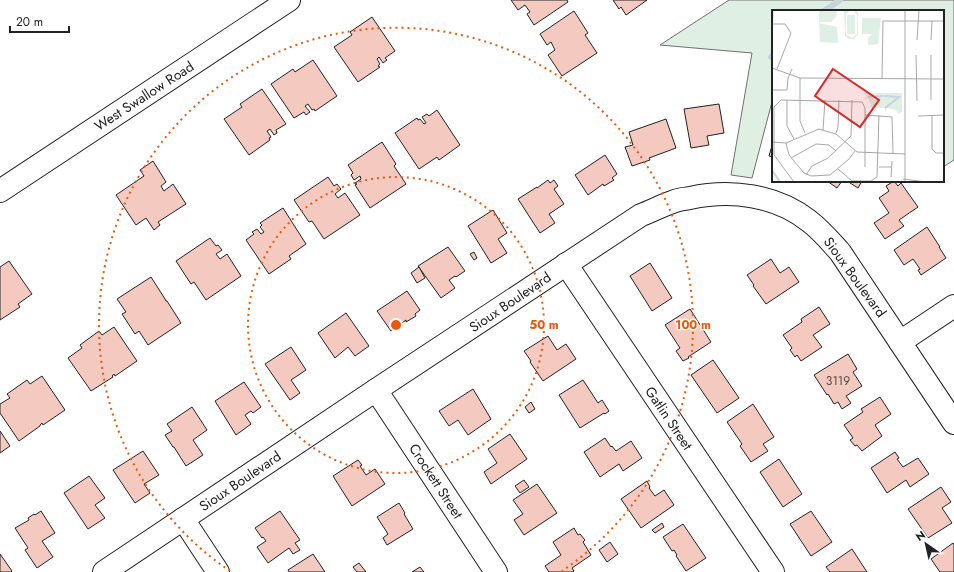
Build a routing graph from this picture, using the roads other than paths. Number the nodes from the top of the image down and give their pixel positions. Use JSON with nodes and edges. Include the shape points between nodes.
{"nodes":[{"id":1,"x":289,"y":0,"type":"edge"},
{"id":2,"x":0,"y":191,"type":"edge"},
{"id":3,"x":566,"y":264,"type":"junction"},
{"id":4,"x":954,"y":306,"type":"edge"},
{"id":5,"x":900,"y":342,"type":"junction"},
{"id":6,"x":376,"y":390,"type":"junction"},
{"id":7,"x":954,"y":423,"type":"edge"},
{"id":8,"x":183,"y":519,"type":"junction"},
{"id":9,"x":104,"y":572,"type":"edge"},
{"id":10,"x":218,"y":572,"type":"edge"},
{"id":11,"x":496,"y":572,"type":"edge"},
{"id":12,"x":773,"y":572,"type":"edge"}],
"edges":[{"from":1,"to":2,"type":"street","name":"West Swallow Road"},
{"from":3,"to":5,"type":"street","name":"Sioux Boulevard","via":[[641,215],[676,201],[703,195],[748,195],[788,208],[809,221],[827,237],[840,252]]},
{"from":3,"to":6,"type":"street","name":"Sioux Boulevard"},
{"from":3,"to":12,"type":"street","name":"Gatlin Street"},
{"from":4,"to":5,"type":"street"},
{"from":5,"to":7,"type":"street","name":"Sioux Boulevard"},
{"from":6,"to":8,"type":"street","name":"Sioux Boulevard"},
{"from":6,"to":11,"type":"street","name":"Crockett Street"},
{"from":8,"to":9,"type":"street","name":"Sioux Boulevard"},
{"from":8,"to":10,"type":"street"}]}
